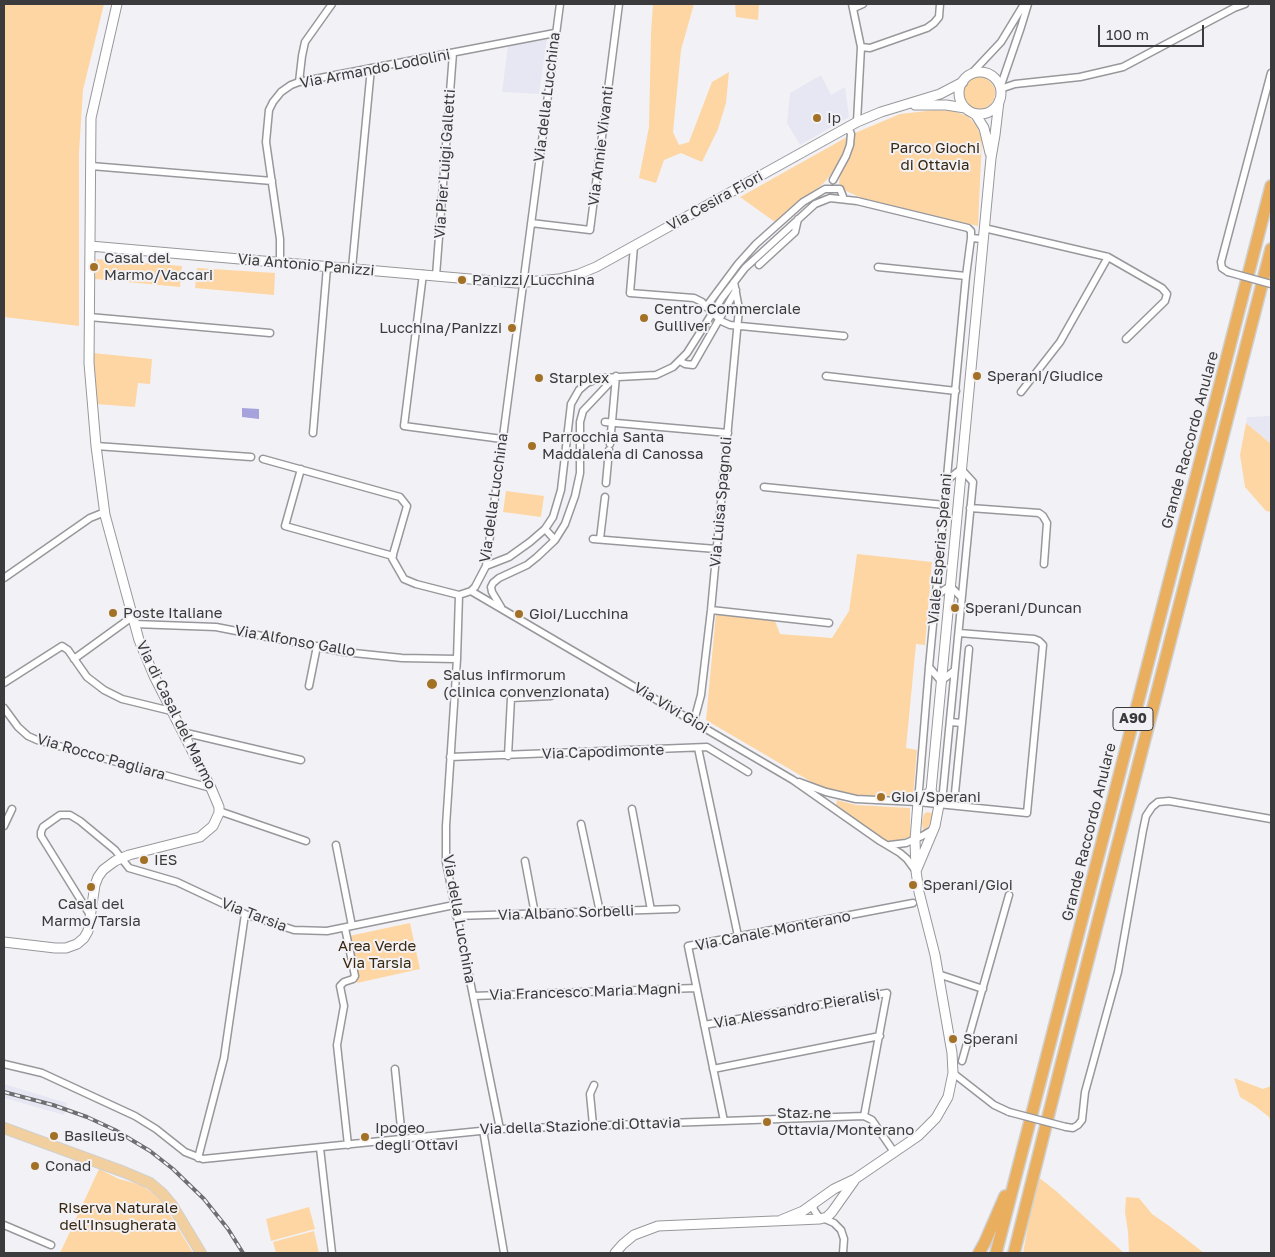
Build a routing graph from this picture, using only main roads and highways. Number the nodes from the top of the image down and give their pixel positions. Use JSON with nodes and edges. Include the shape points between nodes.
{"nodes":[{"id":1,"x":1271,"y":186,"type":"edge"},
{"id":2,"x":1271,"y":249,"type":"edge"},
{"id":3,"x":4,"y":1128,"type":"edge"},
{"id":4,"x":1018,"y":1164,"type":"junction"},
{"id":5,"x":201,"y":1253,"type":"edge"},
{"id":6,"x":979,"y":1253,"type":"edge"},
{"id":7,"x":996,"y":1253,"type":"edge"},
{"id":8,"x":1014,"y":1253,"type":"edge"}],
"edges":[{"from":1,"to":4,"type":"highway","name":"Grande Raccordo Anulare","number":"A90"},
{"from":2,"to":8,"type":"highway","name":"Grande Raccordo Anulare","number":"A90"},
{"from":3,"to":5,"type":"main road","via":[[150,1183],[172,1205]]},
{"from":4,"to":6,"type":"highway"},
{"from":4,"to":7,"type":"highway","name":"Grande Raccordo Anulare","number":"A90"}]}
